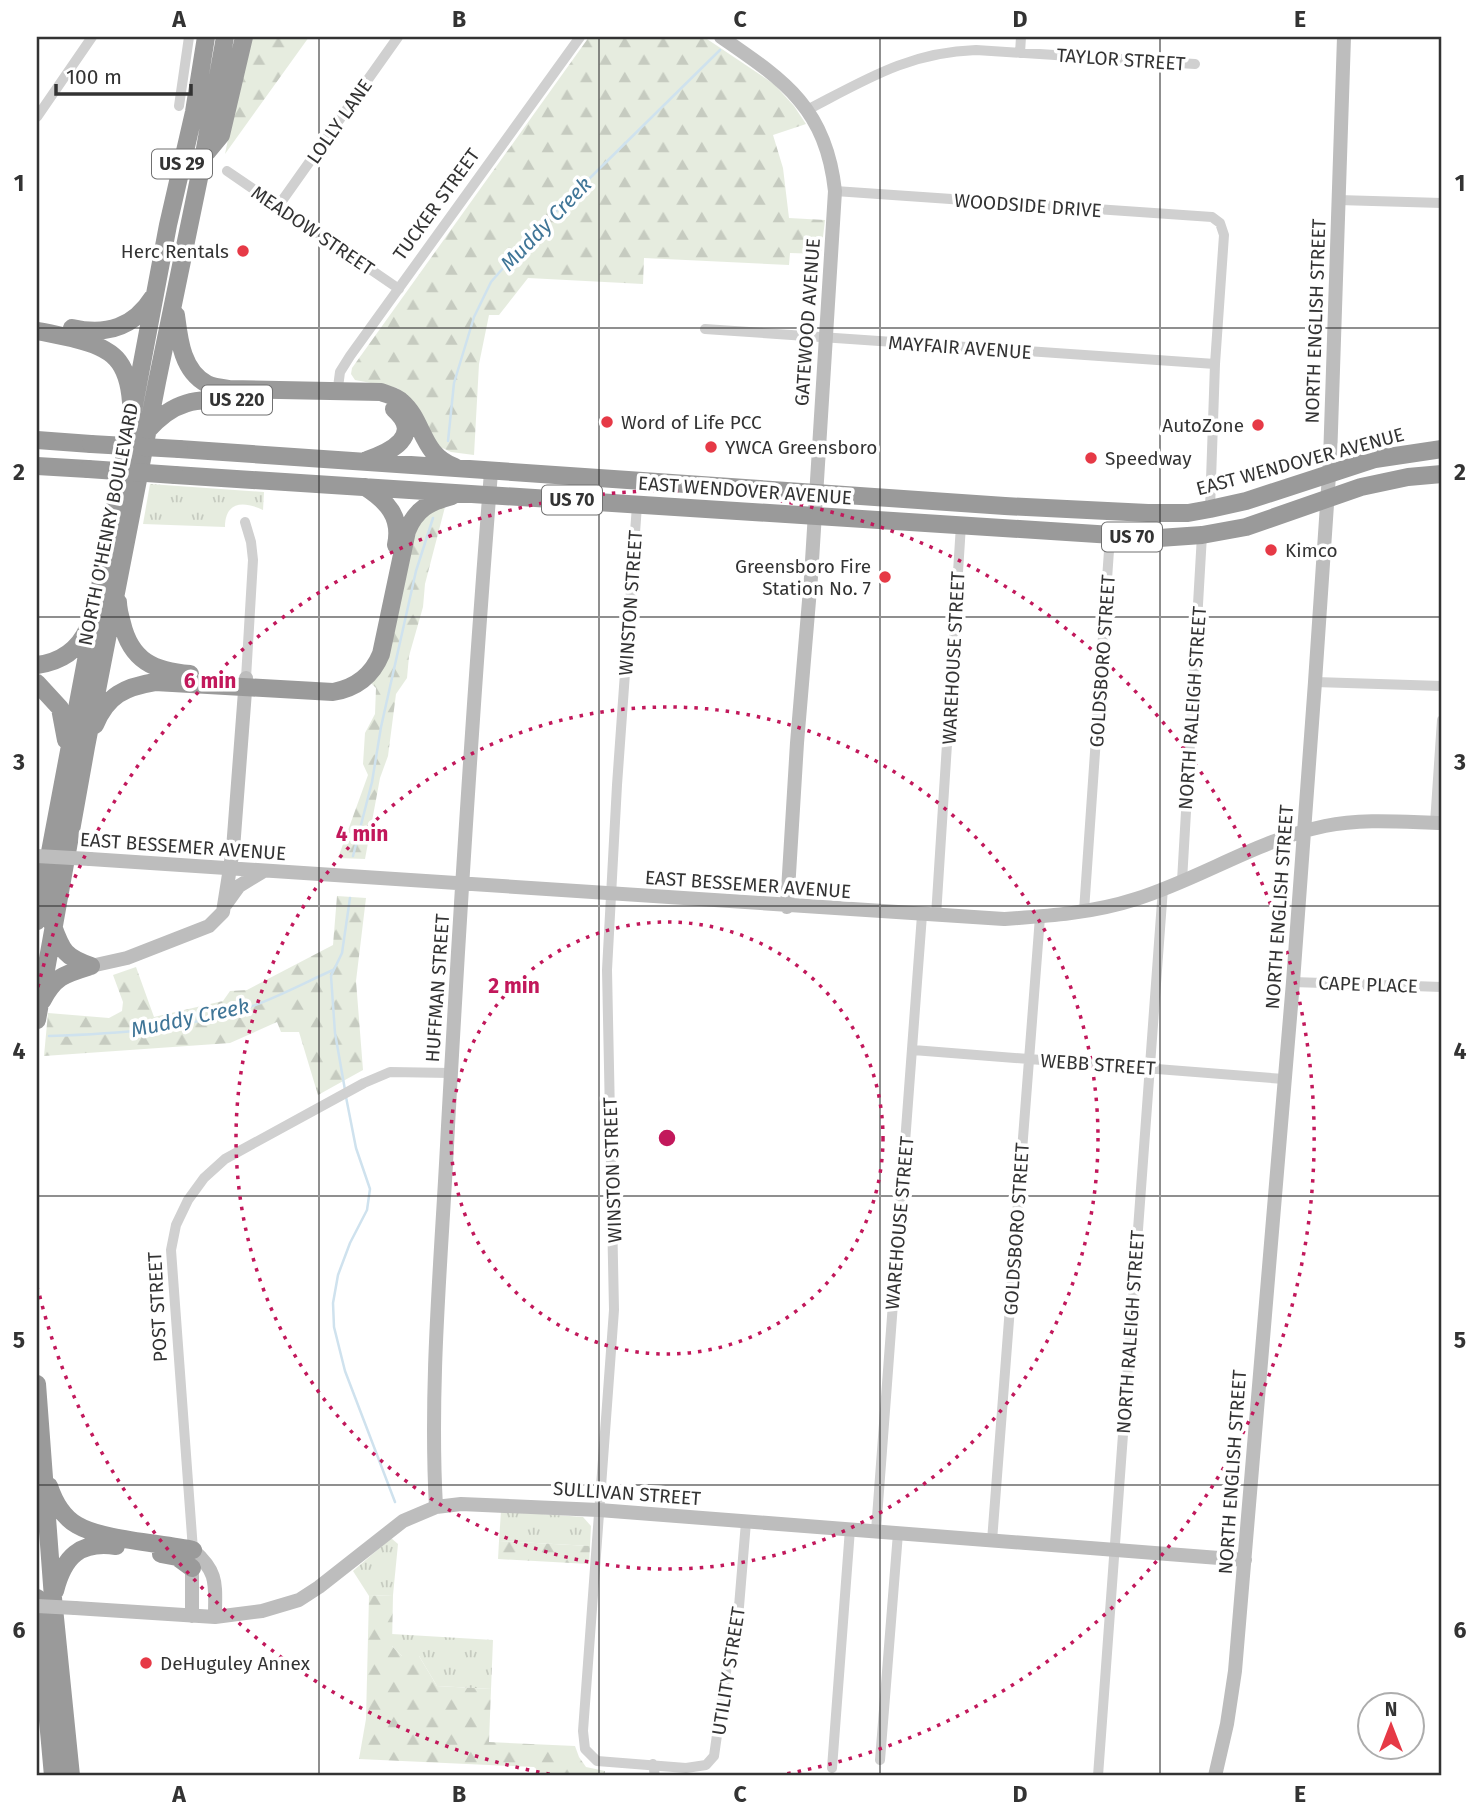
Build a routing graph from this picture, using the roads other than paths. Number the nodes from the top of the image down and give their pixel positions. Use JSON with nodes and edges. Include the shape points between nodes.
{"nodes":[{"id":1,"x":92,"y":37,"type":"edge"},
{"id":2,"x":189,"y":37,"type":"edge"},
{"id":3,"x":206,"y":37,"type":"edge"},
{"id":4,"x":225,"y":37,"type":"edge"},
{"id":5,"x":244,"y":37,"type":"edge"},
{"id":6,"x":398,"y":37,"type":"edge"},
{"id":7,"x":580,"y":37,"type":"edge"},
{"id":8,"x":722,"y":37,"type":"edge"},
{"id":9,"x":1021,"y":37,"type":"edge"},
{"id":10,"x":1344,"y":37,"type":"edge"},
{"id":11,"x":1020,"y":53,"type":"junction"},
{"id":12,"x":1195,"y":64,"type":"dead end"},
{"id":13,"x":178,"y":106,"type":"dead end"},
{"id":14,"x":807,"y":110,"type":"junction"},
{"id":15,"x":37,"y":117,"type":"edge"},
{"id":16,"x":204,"y":155,"type":"junction"},
{"id":17,"x":227,"y":171,"type":"dead end"},
{"id":18,"x":835,"y":191,"type":"junction"},
{"id":19,"x":1338,"y":200,"type":"junction"},
{"id":20,"x":1442,"y":204,"type":"edge"},
{"id":21,"x":279,"y":205,"type":"junction"},
{"id":22,"x":399,"y":289,"type":"junction"},
{"id":23,"x":157,"y":290,"type":"junction"},
{"id":24,"x":174,"y":298,"type":"junction"},
{"id":25,"x":37,"y":321,"type":"edge"},
{"id":26,"x":705,"y":329,"type":"dead end"},
{"id":27,"x":37,"y":331,"type":"edge"},
{"id":28,"x":826,"y":338,"type":"junction"},
{"id":29,"x":1215,"y":364,"type":"junction"},
{"id":30,"x":337,"y":395,"type":"junction"},
{"id":31,"x":133,"y":417,"type":"junction"},
{"id":32,"x":147,"y":431,"type":"junction"},
{"id":33,"x":37,"y":440,"type":"edge"},
{"id":34,"x":1442,"y":449,"type":"edge"},
{"id":35,"x":360,"y":463,"type":"junction"},
{"id":36,"x":37,"y":466,"type":"edge"},
{"id":37,"x":461,"y":469,"type":"junction"},
{"id":38,"x":491,"y":472,"type":"junction"},
{"id":39,"x":1329,"y":473,"type":"junction"},
{"id":40,"x":1442,"y":474,"type":"edge"},
{"id":41,"x":365,"y":487,"type":"junction"},
{"id":42,"x":816,"y":492,"type":"junction"},
{"id":43,"x":466,"y":493,"type":"junction"},
{"id":44,"x":489,"y":494,"type":"junction"},
{"id":45,"x":1327,"y":498,"type":"junction"},
{"id":46,"x":637,"y":505,"type":"junction"},
{"id":47,"x":1210,"y":509,"type":"junction"},
{"id":48,"x":814,"y":515,"type":"junction"},
{"id":49,"x":245,"y":522,"type":"dead end"},
{"id":50,"x":961,"y":525,"type":"junction"},
{"id":51,"x":1202,"y":535,"type":"junction"},
{"id":52,"x":1110,"y":536,"type":"junction"},
{"id":53,"x":119,"y":577,"type":"junction"},
{"id":54,"x":96,"y":609,"type":"junction"},
{"id":55,"x":37,"y":665,"type":"edge"},
{"id":56,"x":1315,"y":682,"type":"junction"},
{"id":57,"x":37,"y":683,"type":"edge"},
{"id":58,"x":245,"y":683,"type":"junction"},
{"id":59,"x":1442,"y":686,"type":"edge"},
{"id":60,"x":1442,"y":720,"type":"edge"},
{"id":61,"x":86,"y":747,"type":"junction"},
{"id":62,"x":68,"y":752,"type":"junction"},
{"id":63,"x":1438,"y":823,"type":"edge"},
{"id":64,"x":1303,"y":831,"type":"junction"},
{"id":65,"x":37,"y":856,"type":"edge"},
{"id":66,"x":229,"y":868,"type":"junction"},
{"id":67,"x":264,"y":871,"type":"junction"},
{"id":68,"x":1182,"y":881,"type":"junction"},
{"id":69,"x":463,"y":885,"type":"junction"},
{"id":70,"x":1163,"y":888,"type":"junction"},
{"id":71,"x":610,"y":893,"type":"junction"},
{"id":72,"x":225,"y":905,"type":"junction"},
{"id":73,"x":787,"y":907,"type":"junction"},
{"id":74,"x":1084,"y":911,"type":"junction"},
{"id":75,"x":929,"y":915,"type":"junction"},
{"id":76,"x":1040,"y":917,"type":"junction"},
{"id":77,"x":41,"y":922,"type":"edge"},
{"id":78,"x":90,"y":966,"type":"junction"},
{"id":79,"x":1293,"y":982,"type":"junction"},
{"id":80,"x":1442,"y":987,"type":"edge"},
{"id":81,"x":37,"y":1015,"type":"edge"},
{"id":82,"x":913,"y":1050,"type":"junction"},
{"id":83,"x":1028,"y":1059,"type":"junction"},
{"id":84,"x":1150,"y":1068,"type":"junction"},
{"id":85,"x":451,"y":1073,"type":"junction"},
{"id":86,"x":1284,"y":1079,"type":"junction"},
{"id":87,"x":37,"y":1384,"type":"edge"},
{"id":88,"x":44,"y":1469,"type":"junction"},
{"id":89,"x":436,"y":1507,"type":"junction"},
{"id":90,"x":599,"y":1510,"type":"junction"},
{"id":91,"x":746,"y":1522,"type":"junction"},
{"id":92,"x":850,"y":1529,"type":"junction"},
{"id":93,"x":876,"y":1531,"type":"junction"},
{"id":94,"x":898,"y":1533,"type":"junction"},
{"id":95,"x":992,"y":1541,"type":"junction"},
{"id":96,"x":1113,"y":1551,"type":"junction"},
{"id":97,"x":192,"y":1559,"type":"junction"},
{"id":98,"x":1245,"y":1560,"type":"junction"},
{"id":99,"x":42,"y":1600,"type":"edge"},
{"id":100,"x":192,"y":1616,"type":"junction"},
{"id":101,"x":215,"y":1617,"type":"junction"},
{"id":102,"x":880,"y":1760,"type":"dead end"},
{"id":103,"x":653,"y":1764,"type":"junction"},
{"id":104,"x":832,"y":1768,"type":"dead end"},
{"id":105,"x":53,"y":1776,"type":"edge"},
{"id":106,"x":71,"y":1776,"type":"edge"},
{"id":107,"x":655,"y":1776,"type":"edge"},
{"id":108,"x":1098,"y":1776,"type":"edge"},
{"id":109,"x":1215,"y":1776,"type":"edge"}],
"edges":[{"from":1,"to":15,"type":"street"},
{"from":2,"to":13,"type":"street"},
{"from":3,"to":23,"type":"highway","name":"NORTH O'HENRY BOULEVARD","number":"US 29"},
{"from":4,"to":16,"type":"highway","name":"NORTH O'HENRY BOULEVARD","number":"US 29"},
{"from":5,"to":16,"type":"highway","via":[[221,135]]},
{"from":6,"to":21,"type":"street","name":"LOLLY LANE"},
{"from":7,"to":22,"type":"street","name":"TUCKER STREET"},
{"from":8,"to":14,"type":"street","name":"GATEWOOD AVENUE","via":[[782,81]]},
{"from":9,"to":11,"type":"street"},
{"from":10,"to":19,"type":"street","name":"NORTH ENGLISH STREET"},
{"from":11,"to":12,"type":"street","name":"TAYLOR STREET"},
{"from":11,"to":14,"type":"street","name":"TAYLOR STREET","via":[[946,51],[886,69]]},
{"from":14,"to":18,"type":"street","name":"GATEWOOD AVENUE","via":[[826,148]]},
{"from":16,"to":24,"type":"highway","name":"NORTH O'HENRY BOULEVARD","number":"US 29"},
{"from":17,"to":21,"type":"street","name":"MEADOW STREET"},
{"from":18,"to":28,"type":"street","name":"GATEWOOD AVENUE"},
{"from":18,"to":29,"type":"street","name":"WOODSIDE DRIVE","via":[[1212,218],[1220,223],[1224,235]]},
{"from":19,"to":20,"type":"street"},
{"from":19,"to":39,"type":"street","name":"NORTH ENGLISH STREET"},
{"from":21,"to":22,"type":"street","name":"MEADOW STREET"},
{"from":22,"to":30,"type":"street","name":"TUCKER STREET","via":[[344,364]]},
{"from":23,"to":25,"type":"highway","via":[[144,312],[126,325],[85,331]]},
{"from":23,"to":31,"type":"highway","name":"NORTH O'HENRY BOULEVARD","number":"US 29"},
{"from":24,"to":30,"type":"highway","via":[[184,356],[207,384]]},
{"from":24,"to":32,"type":"highway","name":"NORTH O'HENRY BOULEVARD","number":"US 29"},
{"from":26,"to":28,"type":"street","name":"MAYFAIR AVENUE"},
{"from":27,"to":31,"type":"highway","via":[[112,352],[124,369]]},
{"from":28,"to":29,"type":"street","name":"MAYFAIR AVENUE"},
{"from":28,"to":42,"type":"street","name":"GATEWOOD AVENUE"},
{"from":29,"to":47,"type":"street"},
{"from":30,"to":32,"type":"highway","number":"US 220","via":[[199,400],[179,404]]},
{"from":30,"to":35,"type":"highway","number":"US 220","via":[[381,402],[401,416],[405,433],[398,445]]},
{"from":30,"to":37,"type":"highway","via":[[381,392],[398,398],[435,454]]},
{"from":31,"to":54,"type":"highway","name":"NORTH O'HENRY BOULEVARD","number":"US 29"},
{"from":32,"to":53,"type":"highway","name":"NORTH O'HENRY BOULEVARD","number":"US 29"},
{"from":33,"to":35,"type":"highway","name":"EAST WENDOVER AVENUE","number":"US 70","bridge":true},
{"from":34,"to":39,"type":"highway","name":"EAST WENDOVER AVENUE","number":"US 70","via":[[1400,454]]},
{"from":35,"to":37,"type":"highway","name":"EAST WENDOVER AVENUE","number":"US 70"},
{"from":36,"to":41,"type":"highway","name":"EAST WENDOVER AVENUE","number":"US 70","bridge":true},
{"from":37,"to":38,"type":"highway","name":"EAST WENDOVER AVENUE","number":"US 70"},
{"from":38,"to":42,"type":"highway","name":"EAST WENDOVER AVENUE","number":"US 70"},
{"from":38,"to":44,"type":"street","name":"HUFFMAN STREET"},
{"from":39,"to":45,"type":"street","name":"NORTH ENGLISH STREET"},
{"from":39,"to":47,"type":"highway","name":"EAST WENDOVER AVENUE","number":"US 70"},
{"from":40,"to":45,"type":"highway","name":"EAST WENDOVER AVENUE","number":"US 70","via":[[1385,481]]},
{"from":41,"to":43,"type":"highway","name":"EAST WENDOVER AVENUE","number":"US 70"},
{"from":41,"to":58,"type":"highway","via":[[387,504],[398,533],[368,659],[351,677],[334,683]]},
{"from":42,"to":47,"type":"highway","name":"EAST WENDOVER AVENUE","number":"US 70","via":[[1138,513]]},
{"from":42,"to":48,"type":"street","name":"GATEWOOD AVENUE"},
{"from":43,"to":44,"type":"highway","name":"EAST WENDOVER AVENUE","number":"US 70"},
{"from":43,"to":58,"type":"highway","via":[[427,505],[411,520],[381,654],[362,681],[333,692]]},
{"from":44,"to":46,"type":"highway","name":"EAST WENDOVER AVENUE","number":"US 70"},
{"from":44,"to":69,"type":"street","name":"HUFFMAN STREET"},
{"from":45,"to":51,"type":"highway","name":"EAST WENDOVER AVENUE","number":"US 70","via":[[1258,523]]},
{"from":45,"to":56,"type":"street","name":"NORTH ENGLISH STREET"},
{"from":46,"to":48,"type":"highway","name":"EAST WENDOVER AVENUE","number":"US 70"},
{"from":46,"to":71,"type":"street","name":"WINSTON STREET"},
{"from":48,"to":50,"type":"highway","name":"EAST WENDOVER AVENUE","number":"US 70"},
{"from":48,"to":73,"type":"street","name":"GATEWOOD AVENUE"},
{"from":49,"to":58,"type":"street","via":[[253,560]]},
{"from":50,"to":52,"type":"highway","name":"EAST WENDOVER AVENUE","number":"US 70"},
{"from":50,"to":75,"type":"street","name":"WAREHOUSE STREET"},
{"from":51,"to":52,"type":"highway","name":"EAST WENDOVER AVENUE","number":"US 70"},
{"from":51,"to":68,"type":"street","name":"NORTH RALEIGH STREET"},
{"from":52,"to":74,"type":"street","name":"GOLDSBORO STREET"},
{"from":53,"to":58,"type":"highway","via":[[118,607],[135,654],[162,670]]},
{"from":53,"to":61,"type":"highway","name":"NORTH O'HENRY BOULEVARD","number":"US 29"},
{"from":54,"to":55,"type":"highway","via":[[83,640],[69,654]]},
{"from":54,"to":62,"type":"highway","name":"NORTH O'HENRY BOULEVARD","number":"US 29"},
{"from":56,"to":59,"type":"street"},
{"from":56,"to":64,"type":"street","name":"NORTH ENGLISH STREET"},
{"from":57,"to":62,"type":"highway","via":[[60,708]]},
{"from":58,"to":61,"type":"highway","via":[[131,686],[115,695],[100,713]]},
{"from":58,"to":66,"type":"street"},
{"from":60,"to":63,"type":"street"},
{"from":61,"to":77,"type":"highway","name":"NORTH O'HENRY BOULEVARD","number":"US 29"},
{"from":62,"to":77,"type":"highway","name":"NORTH O'HENRY BOULEVARD","number":"US 29"},
{"from":63,"to":64,"type":"street","name":"EAST BESSEMER AVENUE","via":[[1347,823]]},
{"from":64,"to":68,"type":"street","name":"EAST BESSEMER AVENUE"},
{"from":64,"to":79,"type":"street","name":"NORTH ENGLISH STREET"},
{"from":65,"to":66,"type":"street","name":"EAST BESSEMER AVENUE","bridge":true},
{"from":66,"to":67,"type":"street","name":"EAST BESSEMER AVENUE"},
{"from":66,"to":72,"type":"street"},
{"from":67,"to":69,"type":"street","name":"EAST BESSEMER AVENUE"},
{"from":67,"to":72,"type":"street","via":[[239,886]]},
{"from":68,"to":70,"type":"street","name":"EAST BESSEMER AVENUE"},
{"from":69,"to":71,"type":"street","name":"EAST BESSEMER AVENUE"},
{"from":69,"to":85,"type":"street","name":"HUFFMAN STREET"},
{"from":70,"to":74,"type":"street","name":"EAST BESSEMER AVENUE"},
{"from":70,"to":84,"type":"street","name":"NORTH RALEIGH STREET"},
{"from":71,"to":73,"type":"street","name":"EAST BESSEMER AVENUE"},
{"from":71,"to":90,"type":"street","name":"WINSTON STREET","via":[[607,1003],[614,1310]]},
{"from":72,"to":78,"type":"street","via":[[209,926],[127,958]]},
{"from":73,"to":75,"type":"street","name":"EAST BESSEMER AVENUE"},
{"from":74,"to":76,"type":"street","name":"EAST BESSEMER AVENUE"},
{"from":75,"to":76,"type":"street","name":"EAST BESSEMER AVENUE"},
{"from":75,"to":82,"type":"street","name":"WAREHOUSE STREET"},
{"from":76,"to":83,"type":"street","name":"GOLDSBORO STREET"},
{"from":77,"to":78,"type":"highway","via":[[71,959]]},
{"from":77,"to":81,"type":"highway","name":"NORTH O'HENRY BOULEVARD","number":"US 29"},
{"from":78,"to":81,"type":"highway","via":[[63,975],[50,986]]},
{"from":79,"to":80,"type":"street","name":"CAPE PLACE"},
{"from":79,"to":86,"type":"street","name":"NORTH ENGLISH STREET"},
{"from":82,"to":83,"type":"street","name":"WEBB STREET"},
{"from":82,"to":93,"type":"street","name":"WAREHOUSE STREET"},
{"from":83,"to":84,"type":"street","name":"WEBB STREET"},
{"from":83,"to":95,"type":"street","name":"GOLDSBORO STREET"},
{"from":84,"to":86,"type":"street","name":"WEBB STREET"},
{"from":84,"to":96,"type":"street","name":"NORTH RALEIGH STREET"},
{"from":85,"to":89,"type":"street","name":"HUFFMAN STREET","via":[[436,1376]]},
{"from":85,"to":97,"type":"street","name":"POST STREET","via":[[390,1072],[364,1083],[225,1159],[188,1200],[176,1225],[172,1250]]},
{"from":86,"to":98,"type":"street","name":"NORTH ENGLISH STREET"},
{"from":87,"to":88,"type":"highway"},
{"from":88,"to":97,"type":"highway","via":[[51,1493],[76,1524]]},
{"from":88,"to":99,"type":"highway"},
{"from":89,"to":90,"type":"street","name":"SULLIVAN STREET","via":[[486,1504]]},
{"from":89,"to":101,"type":"street","name":"SULLIVAN STREET","via":[[402,1521],[299,1600]]},
{"from":90,"to":91,"type":"street","name":"SULLIVAN STREET"},
{"from":90,"to":103,"type":"street","name":"WINSTON STREET","via":[[585,1749],[597,1761]]},
{"from":91,"to":92,"type":"street","name":"SULLIVAN STREET"},
{"from":91,"to":103,"type":"street","name":"UTILITY STREET","via":[[736,1643],[727,1665],[714,1756],[706,1765],[686,1768]]},
{"from":92,"to":93,"type":"street","name":"SULLIVAN STREET"},
{"from":92,"to":104,"type":"street"},
{"from":93,"to":94,"type":"street","name":"SULLIVAN STREET"},
{"from":94,"to":95,"type":"street","name":"SULLIVAN STREET"},
{"from":94,"to":102,"type":"street"},
{"from":95,"to":96,"type":"street","name":"SULLIVAN STREET"},
{"from":96,"to":98,"type":"street","name":"SULLIVAN STREET"},
{"from":96,"to":108,"type":"street","name":"NORTH RALEIGH STREET"},
{"from":97,"to":99,"type":"highway","via":[[100,1544],[83,1547],[68,1560]]},
{"from":97,"to":100,"type":"street","name":"POST STREET"},
{"from":97,"to":101,"type":"street","via":[[208,1563],[213,1573]]},
{"from":98,"to":109,"type":"street","name":"NORTH ENGLISH STREET","via":[[1235,1671]]},
{"from":99,"to":100,"type":"street","name":"SULLIVAN STREET","bridge":true,"via":[[75,1608]]},
{"from":99,"to":105,"type":"highway"},
{"from":99,"to":106,"type":"highway"},
{"from":100,"to":101,"type":"street","name":"SULLIVAN STREET"},
{"from":103,"to":107,"type":"street"}]}
